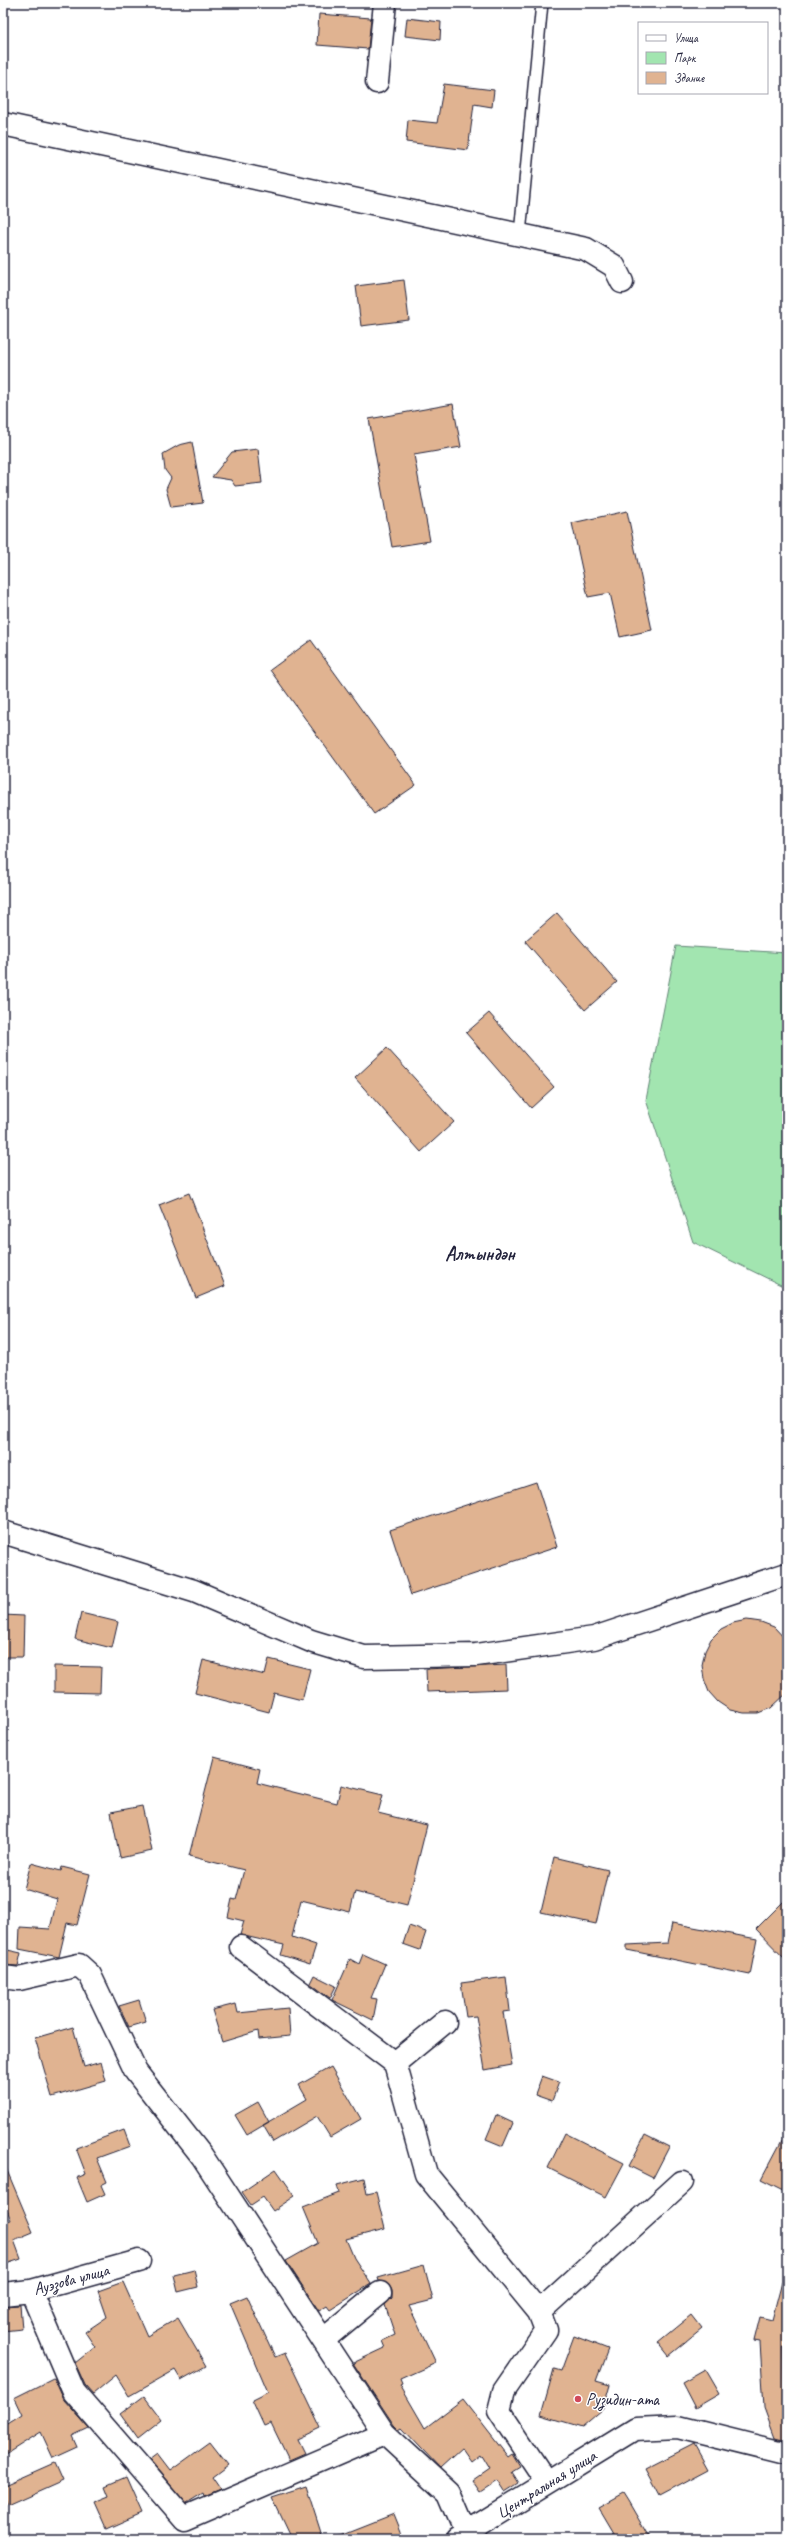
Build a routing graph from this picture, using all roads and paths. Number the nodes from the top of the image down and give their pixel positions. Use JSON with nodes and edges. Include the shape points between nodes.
{"nodes":[{"id":1,"x":385,"y":3,"type":"edge"},
{"id":2,"x":542,"y":3,"type":"edge"},
{"id":3,"x":377,"y":82,"type":"dead end"},
{"id":4,"x":3,"y":124,"type":"edge"},
{"id":5,"x":520,"y":234,"type":"junction"},
{"id":6,"x":622,"y":282,"type":"dead end"},
{"id":7,"x":3,"y":1532,"type":"edge"},
{"id":8,"x":787,"y":1574,"type":"edge"},
{"id":9,"x":241,"y":1947,"type":"dead end"},
{"id":10,"x":3,"y":1976,"type":"edge"},
{"id":11,"x":445,"y":2022,"type":"dead end"},
{"id":12,"x":395,"y":2063,"type":"junction"},
{"id":13,"x":682,"y":2182,"type":"dead end"},
{"id":14,"x":139,"y":2261,"type":"dead end"},
{"id":15,"x":31,"y":2291,"type":"junction"},
{"id":16,"x":380,"y":2293,"type":"dead end"},
{"id":17,"x":3,"y":2294,"type":"edge"},
{"id":18,"x":539,"y":2312,"type":"junction"},
{"id":19,"x":323,"y":2340,"type":"junction"},
{"id":20,"x":384,"y":2433,"type":"junction"},
{"id":21,"x":787,"y":2454,"type":"edge"},
{"id":22,"x":547,"y":2483,"type":"junction"},
{"id":23,"x":461,"y":2536,"type":"edge"}],
"edges":[{"from":1,"to":3,"type":"street"},
{"from":2,"to":5,"type":"lane"},
{"from":4,"to":5,"type":"street"},
{"from":5,"to":6,"type":"street","via":[[586,249],[614,266]]},
{"from":7,"to":8,"type":"street","via":[[194,1591],[311,1641],[364,1657],[476,1655],[594,1638]]},
{"from":9,"to":12,"type":"street"},
{"from":10,"to":19,"type":"street","via":[[19,1979],[79,1965],[90,1974],[136,2072],[202,2156]]},
{"from":11,"to":12,"type":"street"},
{"from":12,"to":18,"type":"street","via":[[426,2174]]},
{"from":13,"to":18,"type":"street"},
{"from":14,"to":15,"type":"street","name":"Ауэзова улица"},
{"from":15,"to":17,"type":"street","name":"Ауэзова улица"},
{"from":15,"to":20,"type":"street","via":[[74,2392],[184,2519]]},
{"from":16,"to":19,"type":"street"},
{"from":18,"to":22,"type":"street","via":[[546,2330],[504,2391],[499,2411]]},
{"from":19,"to":20,"type":"street"},
{"from":20,"to":23,"type":"street","via":[[449,2492]]},
{"from":21,"to":22,"type":"street","name":"Центральная улица","via":[[678,2427],[635,2429]]},
{"from":22,"to":23,"type":"street","name":"Центральная улица"}]}
